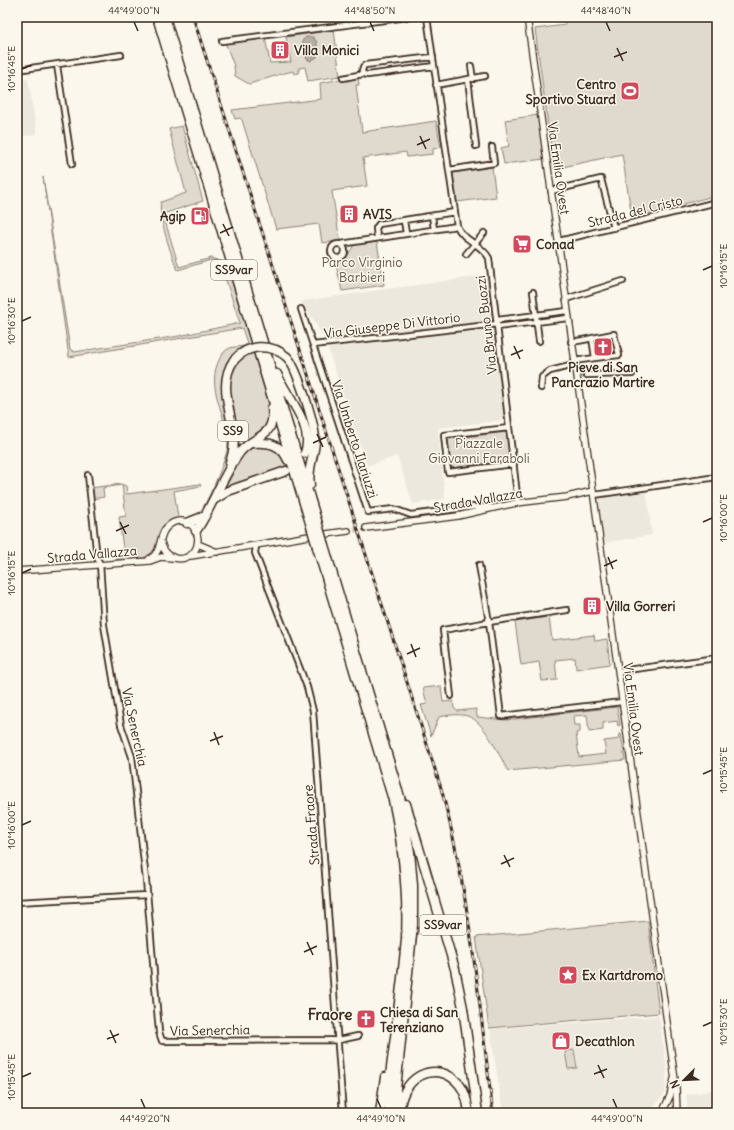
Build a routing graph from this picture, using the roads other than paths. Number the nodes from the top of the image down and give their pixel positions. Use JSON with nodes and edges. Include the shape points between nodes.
{"nodes":[{"id":1,"x":157,"y":17,"type":"edge"},
{"id":2,"x":165,"y":17,"type":"edge"},
{"id":3,"x":408,"y":17,"type":"edge"},
{"id":4,"x":427,"y":17,"type":"edge"},
{"id":5,"x":522,"y":17,"type":"edge"},
{"id":6,"x":526,"y":17,"type":"edge"},
{"id":7,"x":372,"y":19,"type":"edge"},
{"id":8,"x":528,"y":26,"type":"junction"},
{"id":9,"x":222,"y":41,"type":"dead end"},
{"id":10,"x":121,"y":55,"type":"dead end"},
{"id":11,"x":433,"y":56,"type":"junction"},
{"id":12,"x":57,"y":65,"type":"junction"},
{"id":13,"x":434,"y":66,"type":"junction"},
{"id":14,"x":471,"y":66,"type":"dead end"},
{"id":15,"x":17,"y":70,"type":"edge"},
{"id":16,"x":363,"y":74,"type":"junction"},
{"id":17,"x":485,"y":76,"type":"dead end"},
{"id":18,"x":343,"y":78,"type":"dead end"},
{"id":19,"x":470,"y":79,"type":"junction"},
{"id":20,"x":436,"y":85,"type":"junction"},
{"id":21,"x":476,"y":146,"type":"dead end"},
{"id":22,"x":492,"y":147,"type":"dead end"},
{"id":23,"x":72,"y":164,"type":"dead end"},
{"id":24,"x":448,"y":170,"type":"junction"},
{"id":25,"x":551,"y":191,"type":"junction"},
{"id":26,"x":717,"y":202,"type":"edge"},
{"id":27,"x":455,"y":212,"type":"junction"},
{"id":28,"x":432,"y":216,"type":"junction"},
{"id":29,"x":404,"y":220,"type":"junction"},
{"id":30,"x":457,"y":226,"type":"junction"},
{"id":31,"x":614,"y":228,"type":"junction"},
{"id":32,"x":434,"y":230,"type":"junction"},
{"id":33,"x":406,"y":233,"type":"junction"},
{"id":34,"x":484,"y":233,"type":"dead end"},
{"id":35,"x":377,"y":238,"type":"junction"},
{"id":36,"x":559,"y":241,"type":"junction"},
{"id":37,"x":352,"y":242,"type":"junction"},
{"id":38,"x":341,"y":244,"type":"junction"},
{"id":39,"x":474,"y":244,"type":"junction"},
{"id":40,"x":346,"y":249,"type":"junction"},
{"id":41,"x":466,"y":254,"type":"dead end"},
{"id":42,"x":623,"y":281,"type":"dead end"},
{"id":43,"x":533,"y":292,"type":"dead end"},
{"id":44,"x":566,"y":299,"type":"junction"},
{"id":45,"x":301,"y":309,"type":"dead end"},
{"id":46,"x":567,"y":311,"type":"junction"},
{"id":47,"x":536,"y":315,"type":"junction"},
{"id":48,"x":568,"y":318,"type":"junction"},
{"id":49,"x":537,"y":322,"type":"junction"},
{"id":50,"x":497,"y":324,"type":"junction"},
{"id":51,"x":254,"y":336,"type":"junction"},
{"id":52,"x":590,"y":338,"type":"junction"},
{"id":53,"x":539,"y":341,"type":"dead end"},
{"id":54,"x":571,"y":342,"type":"junction"},
{"id":55,"x":313,"y":345,"type":"junction"},
{"id":56,"x":268,"y":358,"type":"junction"},
{"id":57,"x":595,"y":358,"type":"junction"},
{"id":58,"x":574,"y":363,"type":"junction"},
{"id":59,"x":632,"y":374,"type":"dead end"},
{"id":60,"x":586,"y":375,"type":"dead end"},
{"id":61,"x":541,"y":388,"type":"dead end"},
{"id":62,"x":509,"y":428,"type":"junction"},
{"id":63,"x":252,"y":443,"type":"junction"},
{"id":64,"x":305,"y":453,"type":"dead end"},
{"id":65,"x":514,"y":464,"type":"junction"},
{"id":66,"x":286,"y":471,"type":"dead end"},
{"id":67,"x":88,"y":475,"type":"dead end"},
{"id":68,"x":717,"y":477,"type":"edge"},
{"id":69,"x":593,"y":493,"type":"junction"},
{"id":70,"x":212,"y":503,"type":"junction"},
{"id":71,"x":518,"y":503,"type":"junction"},
{"id":72,"x":505,"y":506,"type":"junction"},
{"id":73,"x":305,"y":507,"type":"junction"},
{"id":74,"x":205,"y":516,"type":"junction"},
{"id":75,"x":314,"y":522,"type":"junction"},
{"id":76,"x":187,"y":523,"type":"junction"},
{"id":77,"x":366,"y":528,"type":"tunnel mouth"},
{"id":78,"x":351,"y":530,"type":"tunnel mouth"},
{"id":79,"x":196,"y":531,"type":"junction"},
{"id":80,"x":326,"y":534,"type":"dead end"},
{"id":81,"x":309,"y":536,"type":"dead end"},
{"id":82,"x":161,"y":542,"type":"junction"},
{"id":83,"x":198,"y":544,"type":"junction"},
{"id":84,"x":256,"y":546,"type":"junction"},
{"id":85,"x":321,"y":546,"type":"junction"},
{"id":86,"x":217,"y":552,"type":"junction"},
{"id":87,"x":191,"y":556,"type":"junction"},
{"id":88,"x":173,"y":558,"type":"junction"},
{"id":89,"x":144,"y":561,"type":"junction"},
{"id":90,"x":100,"y":564,"type":"junction"},
{"id":91,"x":479,"y":567,"type":"dead end"},
{"id":92,"x":17,"y":571,"type":"edge"},
{"id":93,"x":567,"y":610,"type":"dead end"},
{"id":94,"x":489,"y":622,"type":"junction"},
{"id":95,"x":717,"y":658,"type":"edge"},
{"id":96,"x":619,"y":671,"type":"junction"},
{"id":97,"x":451,"y":696,"type":"dead end"},
{"id":98,"x":622,"y":702,"type":"junction"},
{"id":99,"x":384,"y":744,"type":"junction"},
{"id":100,"x":147,"y":895,"type":"junction"},
{"id":101,"x":17,"y":902,"type":"edge"},
{"id":102,"x":399,"y":996,"type":"junction"},
{"id":103,"x":358,"y":1036,"type":"dead end"},
{"id":104,"x":339,"y":1040,"type":"junction"},
{"id":105,"x":674,"y":1079,"type":"junction"},
{"id":106,"x":343,"y":1113,"type":"edge"},
{"id":107,"x":380,"y":1113,"type":"edge"},
{"id":108,"x":389,"y":1113,"type":"edge"},
{"id":109,"x":396,"y":1113,"type":"edge"},
{"id":110,"x":400,"y":1113,"type":"edge"},
{"id":111,"x":469,"y":1113,"type":"edge"},
{"id":112,"x":478,"y":1113,"type":"edge"},
{"id":113,"x":662,"y":1113,"type":"edge"},
{"id":114,"x":677,"y":1113,"type":"edge"}],
"edges":[{"from":1,"to":51,"type":"highway","number":"SS9var"},
{"from":2,"to":56,"type":"highway","number":"SS9var"},
{"from":3,"to":7,"type":"street"},
{"from":4,"to":11,"type":"street"},
{"from":5,"to":8,"type":"street"},
{"from":6,"to":8,"type":"street","name":"Via Emilia Ovest"},
{"from":7,"to":9,"type":"street"},
{"from":8,"to":25,"type":"street","name":"Via Emilia Ovest"},
{"from":10,"to":12,"type":"street"},
{"from":11,"to":13,"type":"street"},
{"from":11,"to":16,"type":"street","via":[[365,65],[362,69]]},
{"from":12,"to":15,"type":"street"},
{"from":12,"to":23,"type":"street"},
{"from":13,"to":16,"type":"street"},
{"from":13,"to":20,"type":"street"},
{"from":14,"to":19,"type":"street"},
{"from":16,"to":18,"type":"street"},
{"from":17,"to":19,"type":"street"},
{"from":19,"to":20,"type":"street"},
{"from":19,"to":21,"type":"street"},
{"from":20,"to":24,"type":"street"},
{"from":22,"to":24,"type":"street","via":[[494,163]]},
{"from":24,"to":27,"type":"street"},
{"from":25,"to":31,"type":"street","via":[[601,179]]},
{"from":25,"to":36,"type":"street","name":"Via Emilia Ovest"},
{"from":26,"to":31,"type":"street","name":"Strada del Cristo"},
{"from":27,"to":28,"type":"street"},
{"from":27,"to":30,"type":"street"},
{"from":28,"to":29,"type":"street"},
{"from":28,"to":32,"type":"street"},
{"from":29,"to":33,"type":"street"},
{"from":29,"to":35,"type":"street","via":[[379,224],[376,228]]},
{"from":30,"to":32,"type":"street"},
{"from":30,"to":39,"type":"street","name":"Via Bruno Buozzi","via":[[459,232]]},
{"from":31,"to":36,"type":"street","name":"Strada del Cristo"},
{"from":32,"to":33,"type":"street"},
{"from":33,"to":35,"type":"street"},
{"from":34,"to":39,"type":"street"},
{"from":35,"to":37,"type":"street"},
{"from":36,"to":44,"type":"street","name":"Via Emilia Ovest"},
{"from":37,"to":38,"type":"street"},
{"from":37,"to":40,"type":"street"},
{"from":38,"to":40,"type":"street"},
{"from":38,"to":40,"type":"street","via":[[332,247],[333,256],[342,257]]},
{"from":39,"to":41,"type":"street"},
{"from":39,"to":50,"type":"street","name":"Via Bruno Buozzi","via":[[489,258]]},
{"from":42,"to":44,"type":"street"},
{"from":43,"to":47,"type":"street"},
{"from":44,"to":46,"type":"street","name":"Via Emilia Ovest"},
{"from":45,"to":55,"type":"street","name":"Via Umberto Ilariuzzi"},
{"from":46,"to":47,"type":"street"},
{"from":46,"to":48,"type":"street","name":"Via Emilia Ovest"},
{"from":47,"to":49,"type":"street"},
{"from":47,"to":50,"type":"street"},
{"from":48,"to":49,"type":"street"},
{"from":48,"to":54,"type":"street","name":"Via Emilia Ovest"},
{"from":49,"to":50,"type":"street"},
{"from":49,"to":53,"type":"street"},
{"from":50,"to":55,"type":"street","name":"Via Giuseppe Di Vittorio"},
{"from":50,"to":62,"type":"street","name":"Via Bruno Buozzi"},
{"from":51,"to":63,"type":"highway","number":"SS9","via":[[273,414],[268,431]]},
{"from":51,"to":73,"type":"highway","number":"SS9var"},
{"from":52,"to":54,"type":"street"},
{"from":52,"to":57,"type":"street"},
{"from":52,"to":57,"type":"street","via":[[614,334],[619,354]]},
{"from":54,"to":58,"type":"street","name":"Via Emilia Ovest"},
{"from":55,"to":72,"type":"street","name":"Via Umberto Ilariuzzi","via":[[368,512],[394,509],[411,515]]},
{"from":56,"to":64,"type":"highway","via":[[306,430],[308,442]]},
{"from":56,"to":75,"type":"highway","number":"SS9var"},
{"from":57,"to":58,"type":"street"},
{"from":58,"to":61,"type":"street","via":[[548,372],[542,377]]},
{"from":58,"to":69,"type":"street","name":"Via Emilia Ovest"},
{"from":59,"to":60,"type":"street"},
{"from":62,"to":65,"type":"street","name":"Via Bruno Buozzi"},
{"from":62,"to":65,"type":"street","via":[[444,435],[448,472]]},
{"from":63,"to":70,"type":"highway","number":"SS9","via":[[238,455]]},
{"from":63,"to":73,"type":"highway","number":"SS9","via":[[270,443],[283,451]]},
{"from":65,"to":71,"type":"street","name":"Via Bruno Buozzi"},
{"from":66,"to":70,"type":"highway","number":"SS9","via":[[226,492]]},
{"from":67,"to":90,"type":"street","name":"Via Senerchia","via":[[97,558]]},
{"from":68,"to":69,"type":"street","via":[[618,492]]},
{"from":69,"to":71,"type":"street","name":"Strada Vallazza"},
{"from":69,"to":96,"type":"street","name":"Via Emilia Ovest"},
{"from":70,"to":74,"type":"highway","number":"SS9"},
{"from":70,"to":75,"type":"highway","number":"SS9","bridge":true,"via":[[234,447],[226,385],[228,372],[234,360],[247,350],[260,347],[275,349],[287,357],[296,370],[314,432],[315,444],[309,465],[309,476]]},
{"from":71,"to":72,"type":"street","name":"Strada Vallazza"},
{"from":72,"to":77,"type":"street","name":"Strada Vallazza","via":[[458,516]]},
{"from":73,"to":75,"type":"highway","number":"SS9var"},
{"from":74,"to":76,"type":"highway"},
{"from":74,"to":79,"type":"highway","number":"SS9"},
{"from":75,"to":85,"type":"highway","number":"SS9var","bridge":true},
{"from":76,"to":79,"type":"street"},
{"from":76,"to":82,"type":"street","name":"Strada Vallazza","via":[[174,522],[167,526]]},
{"from":78,"to":80,"type":"street"},
{"from":79,"to":83,"type":"street"},
{"from":81,"to":84,"type":"street","name":"Strada Vallazza"},
{"from":82,"to":88,"type":"street","via":[[165,552]]},
{"from":82,"to":89,"type":"street","name":"Strada Vallazza","via":[[158,552]]},
{"from":83,"to":86,"type":"street"},
{"from":83,"to":87,"type":"street"},
{"from":84,"to":86,"type":"street","name":"Strada Vallazza"},
{"from":84,"to":104,"type":"street","name":"Strada Fraore","via":[[255,553],[307,687],[313,711]]},
{"from":85,"to":99,"type":"highway"},
{"from":85,"to":102,"type":"highway","via":[[401,834],[407,913]]},
{"from":86,"to":87,"type":"street","name":"Strada Vallazza"},
{"from":87,"to":88,"type":"street","name":"Strada Vallazza"},
{"from":88,"to":89,"type":"street","name":"Strada Vallazza","via":[[167,556]]},
{"from":89,"to":90,"type":"street","name":"Strada Vallazza"},
{"from":90,"to":92,"type":"street","name":"Strada Vallazza"},
{"from":90,"to":100,"type":"street","name":"Via Senerchia","via":[[104,625],[121,725],[132,757]]},
{"from":91,"to":94,"type":"street"},
{"from":93,"to":94,"type":"street"},
{"from":94,"to":97,"type":"street","via":[[443,630]]},
{"from":94,"to":98,"type":"street","via":[[501,716]]},
{"from":95,"to":96,"type":"street"},
{"from":96,"to":98,"type":"street","name":"Via Emilia Ovest"},
{"from":98,"to":105,"type":"street","name":"Via Emilia Ovest"},
{"from":99,"to":109,"type":"highway","via":[[402,807],[413,885],[413,925],[396,1088]]},
{"from":99,"to":112,"type":"highway","number":"SS9var","via":[[396,770],[453,960],[463,1008]]},
{"from":100,"to":101,"type":"street"},
{"from":100,"to":104,"type":"street","name":"Via Senerchia","via":[[159,1032],[162,1041]]},
{"from":102,"to":107,"type":"highway"},
{"from":102,"to":108,"type":"highway"},
{"from":103,"to":104,"type":"street","name":"Via Senerchia"},
{"from":104,"to":106,"type":"street","name":"Strada Fraore"},
{"from":105,"to":113,"type":"street"},
{"from":105,"to":114,"type":"street","name":"Via Emilia Ovest"},
{"from":110,"to":111,"type":"highway","via":[[402,1093],[409,1083],[418,1076],[435,1073],[449,1077],[459,1084]]}]}
